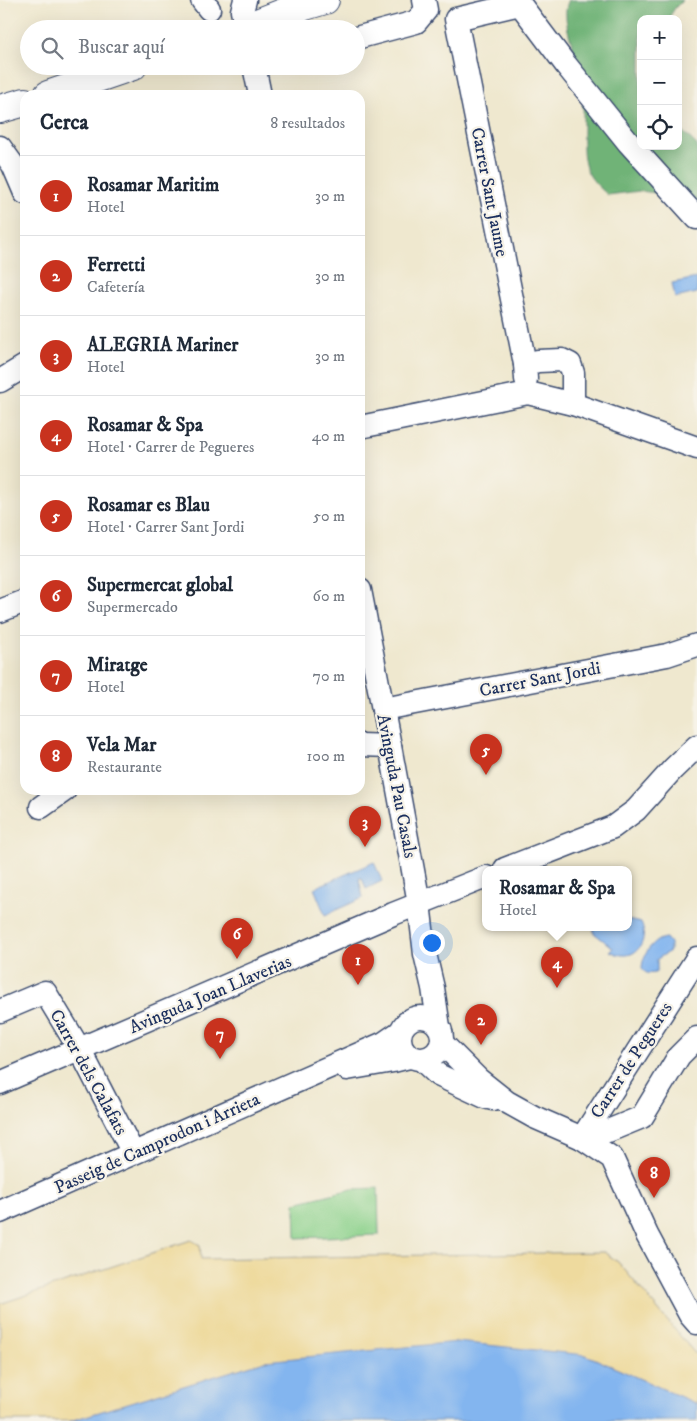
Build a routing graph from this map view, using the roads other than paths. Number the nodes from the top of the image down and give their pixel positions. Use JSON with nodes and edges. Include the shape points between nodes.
{"nodes":[{"id":1,"x":245,"y":0,"type":"edge"},
{"id":2,"x":325,"y":0,"type":"edge"},
{"id":3,"x":424,"y":0,"type":"edge"},
{"id":4,"x":244,"y":20,"type":"edge"},
{"id":5,"x":292,"y":20,"type":"edge"},
{"id":6,"x":365,"y":36,"type":"edge"},
{"id":7,"x":109,"y":75,"type":"edge"},
{"id":8,"x":256,"y":75,"type":"edge"},
{"id":9,"x":69,"y":90,"type":"edge"},
{"id":10,"x":259,"y":90,"type":"edge"},
{"id":11,"x":20,"y":103,"type":"edge"},
{"id":12,"x":0,"y":109,"type":"edge"},
{"id":13,"x":0,"y":147,"type":"edge"},
{"id":14,"x":20,"y":181,"type":"edge"},
{"id":15,"x":697,"y":218,"type":"edge"},
{"id":16,"x":525,"y":364,"type":"junction"},
{"id":17,"x":20,"y":369,"type":"edge"},
{"id":18,"x":0,"y":381,"type":"edge"},
{"id":19,"x":528,"y":393,"type":"junction"},
{"id":20,"x":573,"y":404,"type":"junction"},
{"id":21,"x":365,"y":426,"type":"edge"},
{"id":22,"x":697,"y":448,"type":"edge"},
{"id":23,"x":365,"y":616,"type":"edge"},
{"id":24,"x":697,"y":645,"type":"edge"},
{"id":25,"x":383,"y":710,"type":"junction"},
{"id":26,"x":365,"y":746,"type":"edge"},
{"id":27,"x":390,"y":746,"type":"junction"},
{"id":28,"x":697,"y":746,"type":"edge"},
{"id":29,"x":58,"y":795,"type":"edge"},
{"id":30,"x":41,"y":807,"type":"dead end"},
{"id":31,"x":513,"y":866,"type":"edge"},
{"id":32,"x":482,"y":879,"type":"edge"},
{"id":33,"x":419,"y":903,"type":"junction"},
{"id":34,"x":426,"y":954,"type":"junction"},
{"id":35,"x":697,"y":958,"type":"edge"},
{"id":36,"x":0,"y":1011,"type":"edge"},
{"id":37,"x":407,"y":1025,"type":"junction"},
{"id":38,"x":440,"y":1035,"type":"junction"},
{"id":39,"x":697,"y":1038,"type":"edge"},
{"id":40,"x":80,"y":1050,"type":"junction"},
{"id":41,"x":416,"y":1058,"type":"junction"},
{"id":42,"x":314,"y":1074,"type":"junction"},
{"id":43,"x":0,"y":1084,"type":"edge"},
{"id":44,"x":506,"y":1102,"type":"junction"},
{"id":45,"x":582,"y":1138,"type":"junction"},
{"id":46,"x":133,"y":1153,"type":"junction"},
{"id":47,"x":0,"y":1212,"type":"edge"},
{"id":48,"x":697,"y":1323,"type":"edge"}],
"edges":[{"from":1,"to":4,"type":"street"},
{"from":2,"to":5,"type":"main road"},
{"from":3,"to":6,"type":"street","via":[[426,10],[416,22]]},
{"from":7,"to":9,"type":"main road"},
{"from":8,"to":10,"type":"street"},
{"from":11,"to":12,"type":"main road"},
{"from":13,"to":14,"type":"street"},
{"from":15,"to":16,"type":"street","name":"Carrer Sant Jaume","via":[[628,142],[520,4],[456,20]]},
{"from":16,"to":19,"type":"street","name":"Carrer Sant Jaume"},
{"from":16,"to":20,"type":"street","via":[[562,360],[570,364]]},
{"from":17,"to":18,"type":"street"},
{"from":19,"to":20,"type":"street"},
{"from":19,"to":21,"type":"street"},
{"from":20,"to":22,"type":"street"},
{"from":23,"to":25,"type":"street","name":"Avinguda Pau Casals"},
{"from":24,"to":25,"type":"street","name":"Carrer Sant Jordi","via":[[667,655]]},
{"from":25,"to":27,"type":"street","name":"Avinguda Pau Casals"},
{"from":26,"to":27,"type":"street"},
{"from":27,"to":33,"type":"street","name":"Avinguda Pau Casals"},
{"from":28,"to":31,"type":"street","via":[[636,810],[614,826]]},
{"from":29,"to":30,"type":"street"},
{"from":32,"to":33,"type":"street","name":"Avinguda Joan Llaverias"},
{"from":33,"to":34,"type":"street","name":"Avinguda Pau Casals"},
{"from":33,"to":40,"type":"street","name":"Avinguda Joan Llaverias"},
{"from":34,"to":37,"type":"street","name":"Avinguda Pau Casals","via":[[420,1000]]},
{"from":34,"to":38,"type":"street","name":"Avinguda Pau Casals"},
{"from":35,"to":45,"type":"street","name":"Carrer de Pegueres"},
{"from":36,"to":40,"type":"street","name":"Carrer dels Calafats","via":[[45,992]]},
{"from":37,"to":38,"type":"street","via":[[422,1017],[428,1018],[435,1022]]},
{"from":37,"to":41,"type":"street","via":[[399,1036],[400,1046]]},
{"from":37,"to":42,"type":"street","name":"Passeig de Camprodon i Arrieta","via":[[384,1043]]},
{"from":38,"to":41,"type":"street","via":[[440,1047],[435,1054]]},
{"from":38,"to":44,"type":"street","via":[[478,1079]]},
{"from":39,"to":45,"type":"street","via":[[679,1056],[642,1117]]},
{"from":40,"to":43,"type":"street","name":"Avinguda Joan Llaverias"},
{"from":40,"to":46,"type":"street","name":"Carrer dels Calafats"},
{"from":41,"to":42,"type":"street","name":"Passeig de Camprodon i Arrieta"},
{"from":41,"to":44,"type":"street","via":[[438,1075],[485,1097]]},
{"from":42,"to":46,"type":"street","name":"Passeig de Camprodon i Arrieta"},
{"from":44,"to":45,"type":"street"},
{"from":45,"to":48,"type":"street","via":[[612,1158],[646,1235]]},
{"from":46,"to":47,"type":"street","name":"Passeig de Camprodon i Arrieta"}]}
